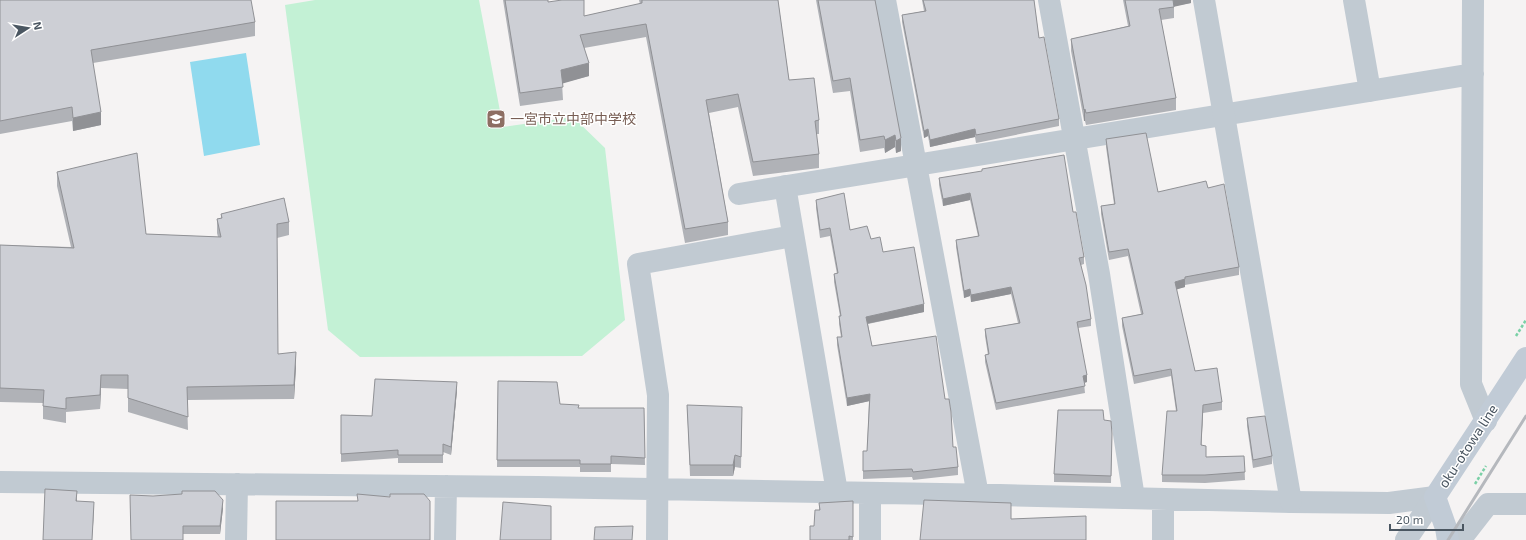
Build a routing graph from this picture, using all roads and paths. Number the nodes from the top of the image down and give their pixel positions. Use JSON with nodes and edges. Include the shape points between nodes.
{"nodes":[{"id":1,"x":885,"y":0,"type":"edge"},
{"id":2,"x":1049,"y":0,"type":"edge"},
{"id":3,"x":1204,"y":0,"type":"edge"},
{"id":4,"x":1354,"y":0,"type":"edge"},
{"id":5,"x":1473,"y":0,"type":"edge"},
{"id":6,"x":1473,"y":74,"type":"junction"},
{"id":7,"x":1370,"y":91,"type":"junction"},
{"id":8,"x":1223,"y":115,"type":"junction"},
{"id":9,"x":1075,"y":139,"type":"junction"},
{"id":10,"x":916,"y":164,"type":"junction"},
{"id":11,"x":785,"y":186,"type":"junction"},
{"id":12,"x":739,"y":194,"type":"dead end"},
{"id":13,"x":793,"y":236,"type":"junction"},
{"id":14,"x":1526,"y":358,"type":"edge"},
{"id":15,"x":1486,"y":421,"type":"junction"},
{"id":16,"x":1488,"y":462,"type":"dead end"},
{"id":17,"x":0,"y":482,"type":"edge"},
{"id":18,"x":237,"y":484,"type":"junction"},
{"id":19,"x":446,"y":486,"type":"junction"},
{"id":20,"x":1472,"y":488,"type":"dead end"},
{"id":21,"x":657,"y":490,"type":"junction"},
{"id":22,"x":837,"y":492,"type":"junction"},
{"id":23,"x":870,"y":493,"type":"junction"},
{"id":24,"x":978,"y":495,"type":"junction"},
{"id":25,"x":1435,"y":497,"type":"junction"},
{"id":26,"x":1134,"y":498,"type":"junction"},
{"id":27,"x":1164,"y":499,"type":"junction"},
{"id":28,"x":1291,"y":502,"type":"junction"},
{"id":29,"x":1526,"y":504,"type":"edge"},
{"id":30,"x":236,"y":540,"type":"edge"},
{"id":31,"x":445,"y":540,"type":"edge"},
{"id":32,"x":657,"y":540,"type":"edge"},
{"id":33,"x":870,"y":540,"type":"edge"},
{"id":34,"x":1163,"y":540,"type":"edge"},
{"id":35,"x":1406,"y":540,"type":"edge"},
{"id":36,"x":1448,"y":540,"type":"edge"},
{"id":37,"x":1460,"y":540,"type":"edge"}],
"edges":[{"from":1,"to":10,"type":"street"},
{"from":2,"to":9,"type":"street"},
{"from":3,"to":8,"type":"street"},
{"from":4,"to":7,"type":"street"},
{"from":5,"to":6,"type":"street"},
{"from":6,"to":7,"type":"street"},
{"from":6,"to":15,"type":"street","via":[[1471,384]]},
{"from":7,"to":8,"type":"street"},
{"from":8,"to":9,"type":"street"},
{"from":8,"to":28,"type":"street"},
{"from":9,"to":10,"type":"street"},
{"from":9,"to":26,"type":"street"},
{"from":10,"to":11,"type":"street"},
{"from":10,"to":24,"type":"street"},
{"from":11,"to":12,"type":"street"},
{"from":11,"to":13,"type":"street"},
{"from":13,"to":21,"type":"street","via":[[638,264],[658,395]]},
{"from":13,"to":22,"type":"street"},
{"from":14,"to":15,"type":"main road","name":"oku-otowa line"},
{"from":15,"to":25,"type":"main road","name":"oku-otowa line"},
{"from":16,"to":20,"type":"path"},
{"from":17,"to":18,"type":"street"},
{"from":18,"to":19,"type":"street"},
{"from":18,"to":30,"type":"street"},
{"from":19,"to":21,"type":"street"},
{"from":19,"to":31,"type":"street"},
{"from":21,"to":22,"type":"street"},
{"from":21,"to":32,"type":"street"},
{"from":22,"to":23,"type":"street"},
{"from":23,"to":24,"type":"street"},
{"from":23,"to":33,"type":"street"},
{"from":24,"to":26,"type":"street"},
{"from":25,"to":28,"type":"street","via":[[1389,503]]},
{"from":25,"to":35,"type":"street"},
{"from":25,"to":36,"type":"main road","name":"oku-otowa line"},
{"from":26,"to":27,"type":"street"},
{"from":27,"to":28,"type":"street"},
{"from":27,"to":34,"type":"street"},
{"from":29,"to":37,"type":"street","via":[[1488,504]]}]}
